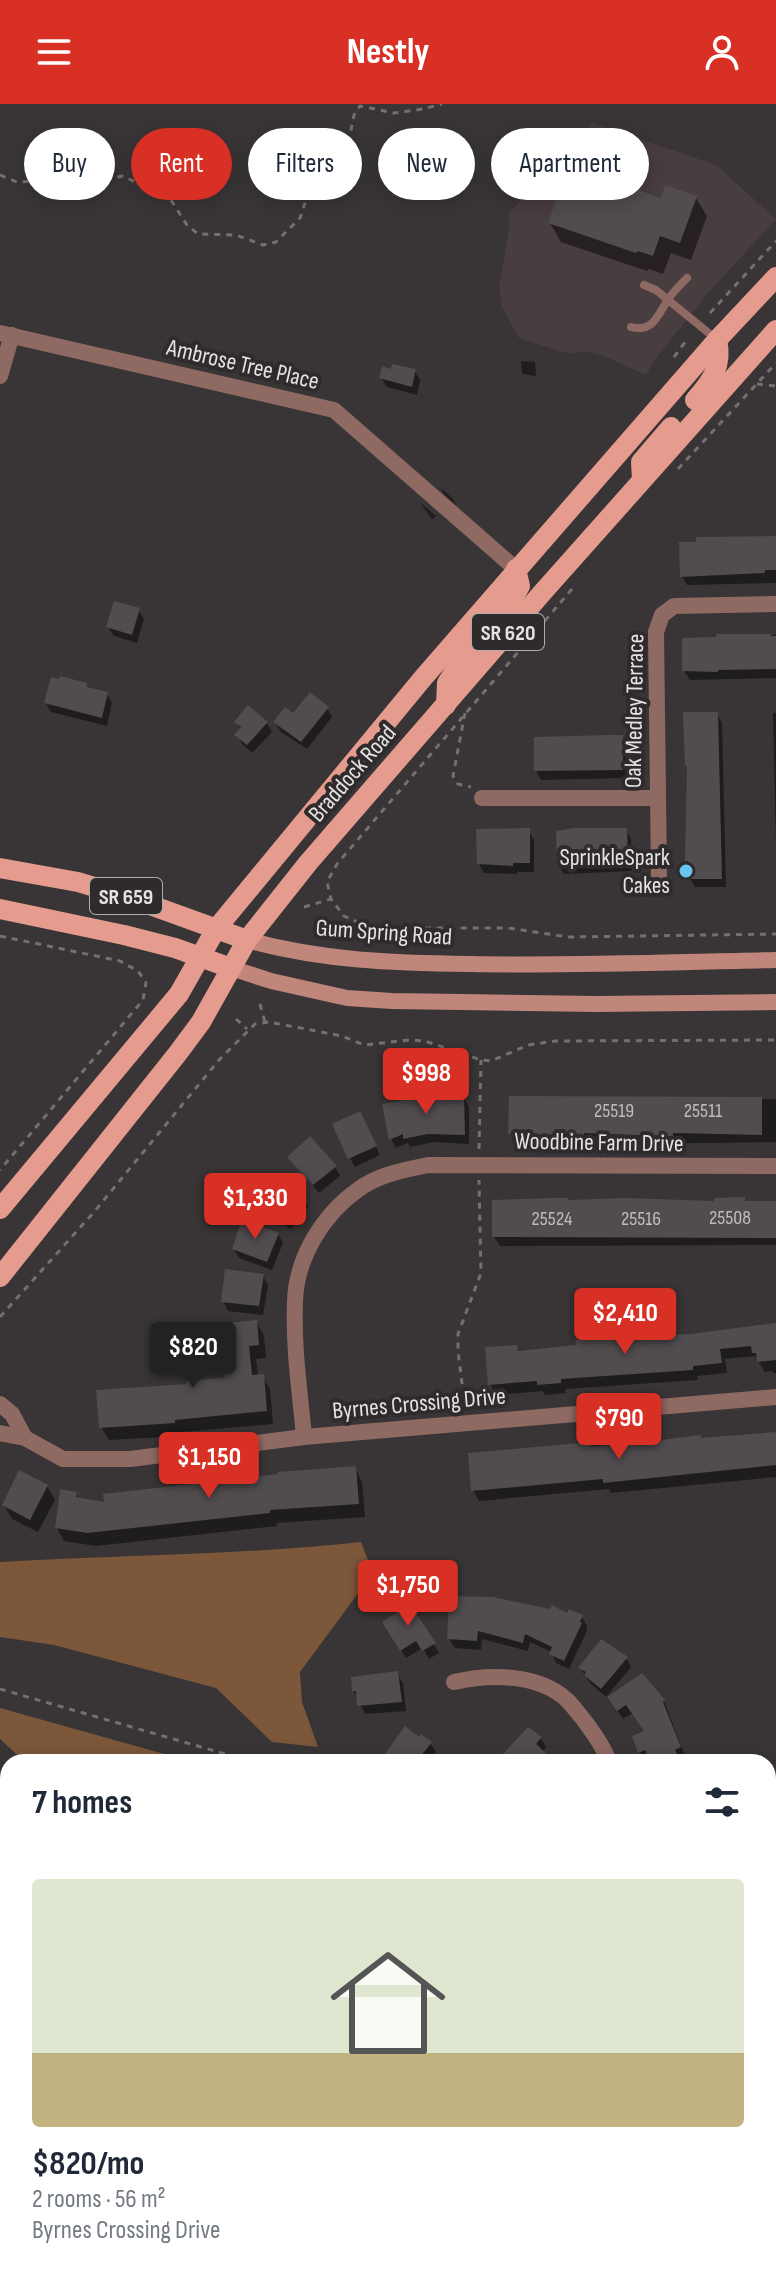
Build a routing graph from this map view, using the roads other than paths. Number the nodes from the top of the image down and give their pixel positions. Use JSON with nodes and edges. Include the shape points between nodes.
{"nodes":[{"id":1,"x":776,"y":277,"type":"edge"},
{"id":2,"x":687,"y":278,"type":"dead end"},
{"id":3,"x":644,"y":285,"type":"dead end"},
{"id":4,"x":668,"y":299,"type":"junction"},
{"id":5,"x":631,"y":327,"type":"dead end"},
{"id":6,"x":776,"y":330,"type":"edge"},
{"id":7,"x":6,"y":334,"type":"edge"},
{"id":8,"x":717,"y":340,"type":"junction"},
{"id":9,"x":0,"y":376,"type":"edge"},
{"id":10,"x":642,"y":480,"type":"junction"},
{"id":11,"x":516,"y":569,"type":"junction"},
{"id":12,"x":776,"y":604,"type":"edge"},
{"id":13,"x":456,"y":709,"type":"junction"},
{"id":14,"x":478,"y":793,"type":"road end"},
{"id":15,"x":656,"y":798,"type":"junction"},
{"id":16,"x":0,"y":868,"type":"edge"},
{"id":17,"x":659,"y":877,"type":"dead end"},
{"id":18,"x":0,"y":909,"type":"edge"},
{"id":19,"x":216,"y":929,"type":"junction"},
{"id":20,"x":247,"y":940,"type":"junction"},
{"id":21,"x":200,"y":959,"type":"junction"},
{"id":22,"x":776,"y":960,"type":"edge"},
{"id":23,"x":231,"y":968,"type":"junction"},
{"id":24,"x":776,"y":1002,"type":"edge"},
{"id":25,"x":776,"y":1166,"type":"edge"},
{"id":26,"x":0,"y":1209,"type":"edge"},
{"id":27,"x":0,"y":1277,"type":"edge"},
{"id":28,"x":776,"y":1397,"type":"edge"},
{"id":29,"x":0,"y":1404,"type":"edge"},
{"id":30,"x":0,"y":1433,"type":"edge"},
{"id":31,"x":304,"y":1437,"type":"junction"},
{"id":32,"x":25,"y":1438,"type":"junction"},
{"id":33,"x":454,"y":1682,"type":"dead end"},
{"id":34,"x":605,"y":1754,"type":"edge"}],
"edges":[{"from":1,"to":8,"type":"main road","name":"Braddock Road"},
{"from":2,"to":4,"type":"lane"},
{"from":3,"to":4,"type":"lane"},
{"from":4,"to":5,"type":"lane","via":[[649,327]]},
{"from":4,"to":8,"type":"lane"},
{"from":6,"to":10,"type":"main road","name":"Braddock Road","number":"SR 620"},
{"from":7,"to":9,"type":"street"},
{"from":7,"to":11,"type":"street","name":"Ambrose Tree Place","via":[[334,410]]},
{"from":8,"to":10,"type":"main road","via":[[720,362],[713,378],[646,454]]},
{"from":8,"to":11,"type":"main road","name":"Braddock Road"},
{"from":10,"to":13,"type":"main road","name":"Braddock Road","number":"SR 620"},
{"from":11,"to":13,"type":"main road","via":[[520,586],[513,598],[447,683]]},
{"from":11,"to":19,"type":"main road","name":"Braddock Road"},
{"from":12,"to":15,"type":"street","name":"Oak Medley Terrace","via":[[674,606],[662,615],[656,632]]},
{"from":13,"to":20,"type":"main road","name":"Braddock Road","number":"SR 620","via":[[308,863]]},
{"from":14,"to":15,"type":"street"},
{"from":15,"to":17,"type":"street","name":"Oak Medley Terrace"},
{"from":16,"to":19,"type":"main road","name":"Gum Spring Road","number":"SR 659","via":[[78,882]]},
{"from":18,"to":21,"type":"main road","number":"SR 659","via":[[124,935]]},
{"from":19,"to":20,"type":"main road","name":"Gum Spring Road","number":"SR 659"},
{"from":19,"to":21,"type":"main road","name":"Braddock Road"},
{"from":20,"to":22,"type":"main road","name":"Gum Spring Road","number":"SR 659","via":[[310,954],[411,965]]},
{"from":20,"to":23,"type":"main road","name":"Braddock Road","number":"SR 620"},
{"from":21,"to":23,"type":"main road","number":"SR 659"},
{"from":21,"to":26,"type":"main road","name":"Braddock Road","via":[[179,994]]},
{"from":23,"to":24,"type":"main road","number":"SR 659","via":[[334,995],[392,1001]]},
{"from":23,"to":27,"type":"main road","name":"Braddock Road","number":"SR 620","via":[[178,1053]]},
{"from":25,"to":31,"type":"street","name":"Woodbine Farm Drive","via":[[428,1165],[360,1188],[316,1235],[302,1265],[295,1335]]},
{"from":28,"to":31,"type":"street","name":"Byrnes Crossing Drive"},
{"from":29,"to":32,"type":"street","name":"Byrnes Crossing Drive"},
{"from":30,"to":32,"type":"street","name":"Byrnes Crossing Drive"},
{"from":31,"to":32,"type":"street","name":"Byrnes Crossing Drive","via":[[130,1459],[63,1459]]},
{"from":33,"to":34,"type":"street","via":[[483,1675],[533,1682],[565,1698]]}]}
